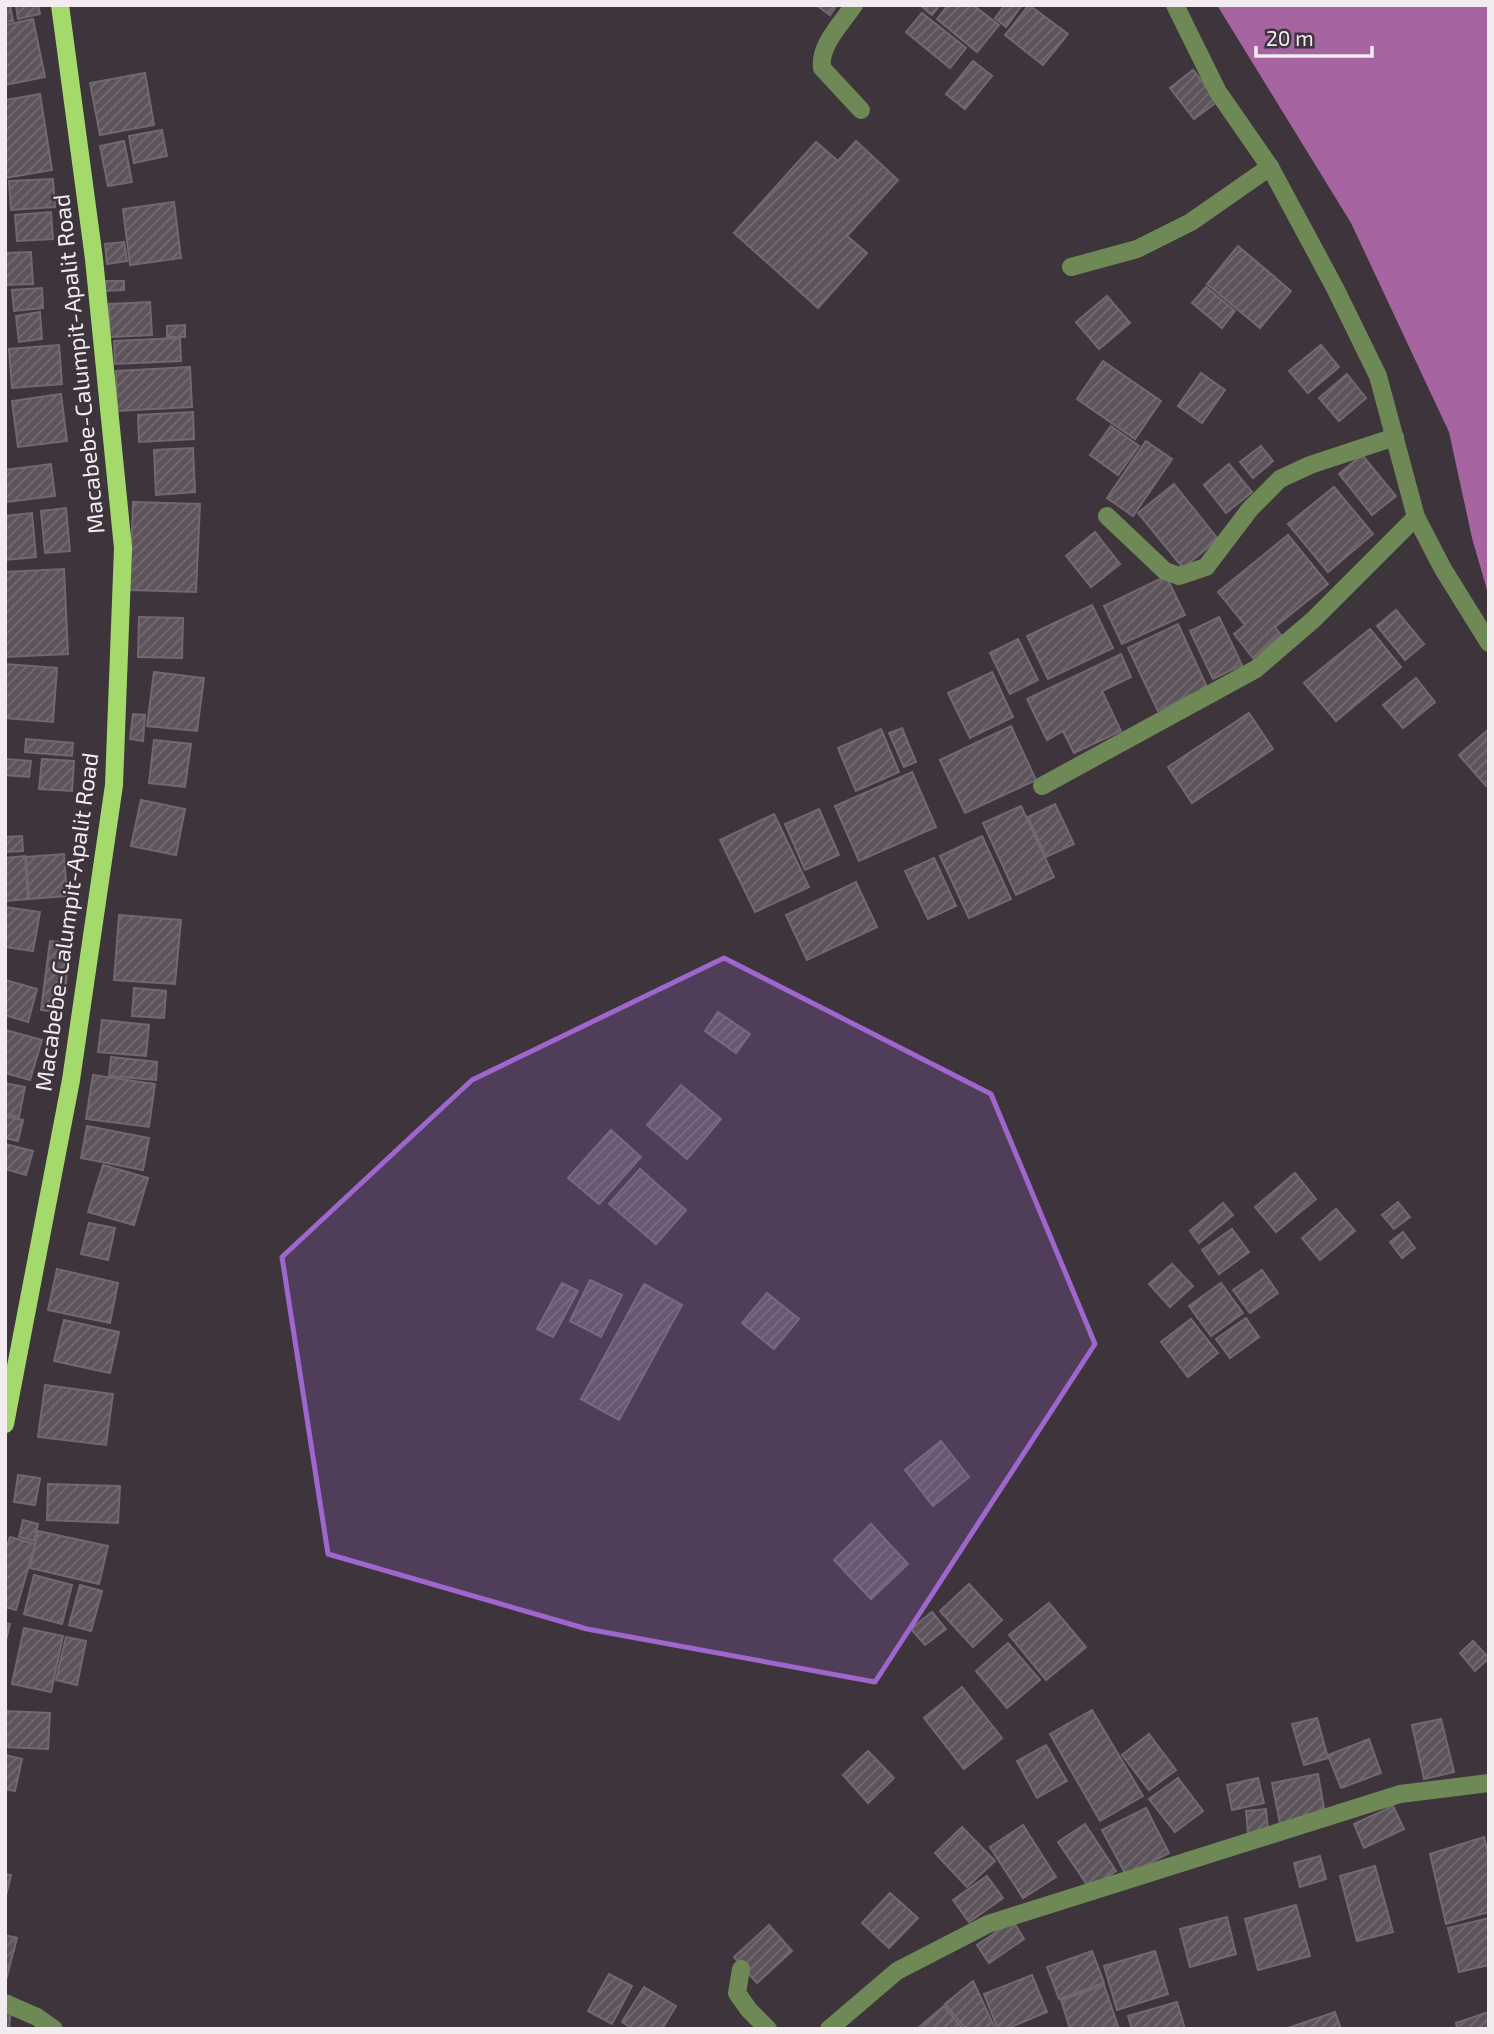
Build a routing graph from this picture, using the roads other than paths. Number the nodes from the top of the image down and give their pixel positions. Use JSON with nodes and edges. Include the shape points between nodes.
{"nodes":[{"id":1,"x":60,"y":5,"type":"edge"},
{"id":2,"x":854,"y":5,"type":"edge"},
{"id":3,"x":1175,"y":5,"type":"edge"},
{"id":4,"x":860,"y":110,"type":"dead end"},
{"id":5,"x":1270,"y":167,"type":"junction"},
{"id":6,"x":1071,"y":267,"type":"dead end"},
{"id":7,"x":1395,"y":437,"type":"junction"},
{"id":8,"x":1107,"y":516,"type":"dead end"},
{"id":9,"x":1416,"y":517,"type":"junction"},
{"id":10,"x":1489,"y":643,"type":"edge"},
{"id":11,"x":1042,"y":786,"type":"dead end"},
{"id":12,"x":5,"y":1424,"type":"edge"},
{"id":13,"x":1489,"y":1783,"type":"edge"},
{"id":14,"x":741,"y":1969,"type":"dead end"},
{"id":15,"x":5,"y":2003,"type":"edge"},
{"id":16,"x":54,"y":2029,"type":"edge"},
{"id":17,"x":768,"y":2029,"type":"edge"},
{"id":18,"x":829,"y":2029,"type":"edge"}],
"edges":[{"from":1,"to":12,"type":"main road","name":"Macabebe-Calumpit-Apalit Road","via":[[94,259],[123,548],[114,785],[71,1080]]},
{"from":2,"to":4,"type":"street","via":[[821,61],[822,68]]},
{"from":3,"to":5,"type":"street","via":[[1218,92]]},
{"from":5,"to":6,"type":"street","via":[[1191,222],[1137,250]]},
{"from":5,"to":7,"type":"street","via":[[1378,376]]},
{"from":7,"to":8,"type":"street","via":[[1280,479],[1250,509],[1206,567],[1180,576],[1166,571]]},
{"from":7,"to":9,"type":"street"},
{"from":9,"to":10,"type":"street"},
{"from":9,"to":11,"type":"street","via":[[1313,620],[1256,669]]},
{"from":13,"to":18,"type":"street","via":[[1400,1794],[988,1924],[897,1971]]},
{"from":14,"to":17,"type":"street","via":[[737,1993]]},
{"from":15,"to":16,"type":"street"}]}
